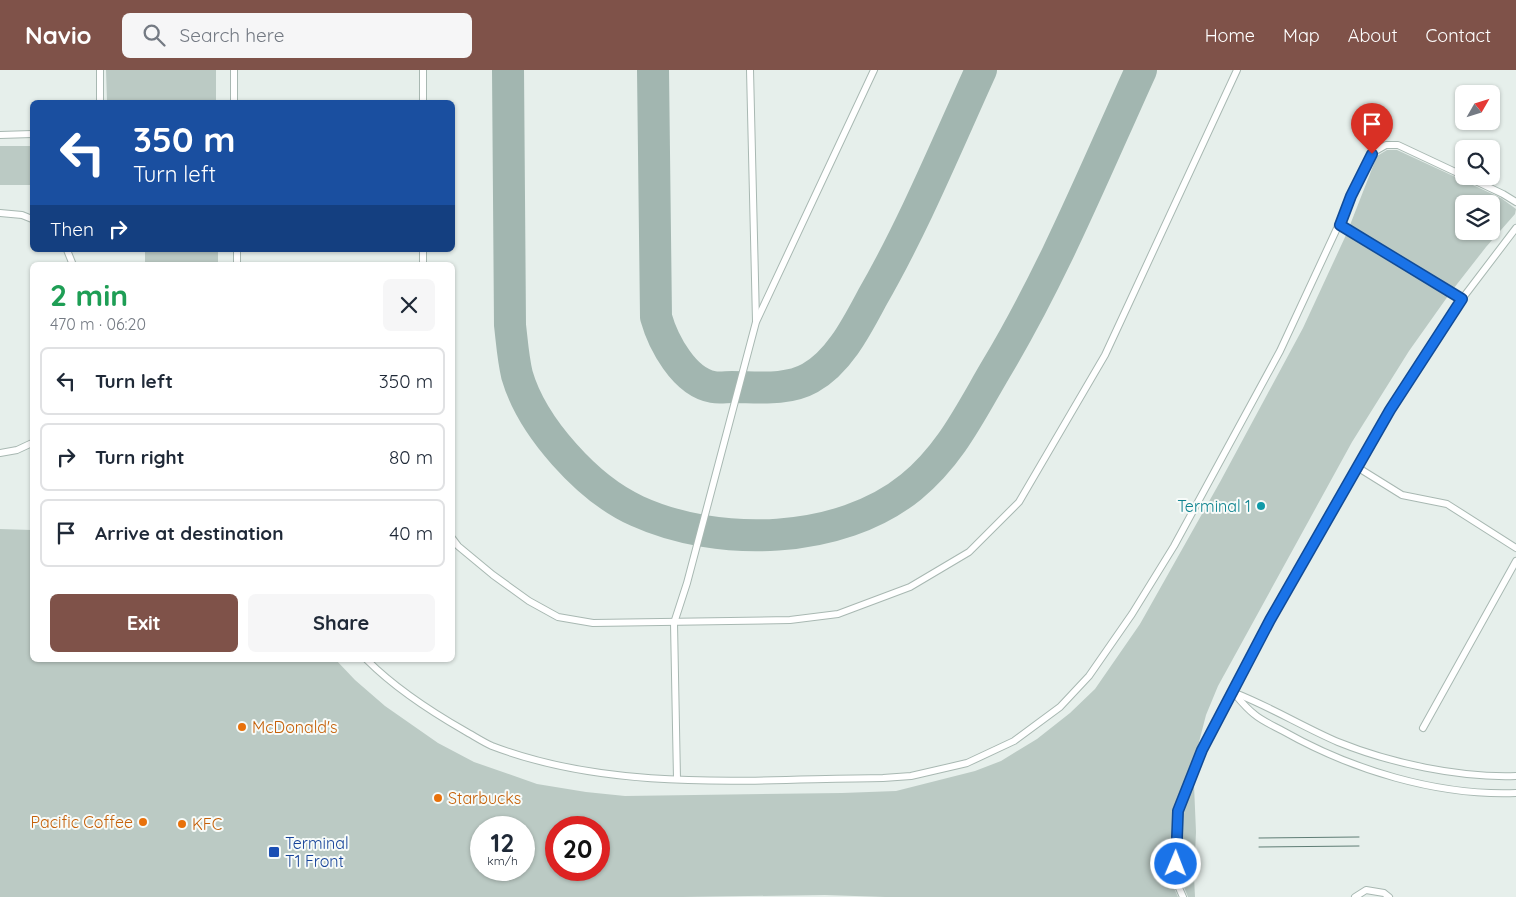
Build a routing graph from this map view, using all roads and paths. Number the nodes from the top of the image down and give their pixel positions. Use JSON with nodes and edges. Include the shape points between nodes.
{"nodes":[{"id":1,"x":100,"y":70,"type":"edge"},
{"id":2,"x":234,"y":70,"type":"edge"},
{"id":3,"x":423,"y":70,"type":"edge"},
{"id":4,"x":750,"y":70,"type":"edge"},
{"id":5,"x":874,"y":70,"type":"edge"},
{"id":6,"x":1236,"y":70,"type":"edge"},
{"id":7,"x":100,"y":100,"type":"edge"},
{"id":8,"x":234,"y":100,"type":"edge"},
{"id":9,"x":423,"y":100,"type":"edge"},
{"id":10,"x":30,"y":134,"type":"edge"},
{"id":11,"x":0,"y":135,"type":"edge"},
{"id":12,"x":1455,"y":172,"type":"edge"},
{"id":13,"x":1484,"y":185,"type":"edge"},
{"id":14,"x":1516,"y":202,"type":"edge"},
{"id":15,"x":0,"y":213,"type":"edge"},
{"id":16,"x":30,"y":218,"type":"edge"},
{"id":17,"x":1340,"y":225,"type":"junction"},
{"id":18,"x":1516,"y":228,"type":"edge"},
{"id":19,"x":1462,"y":299,"type":"junction"},
{"id":20,"x":756,"y":322,"type":"junction"},
{"id":21,"x":30,"y":443,"type":"edge"},
{"id":22,"x":0,"y":453,"type":"edge"},
{"id":23,"x":1357,"y":467,"type":"junction"},
{"id":24,"x":455,"y":542,"type":"edge"},
{"id":25,"x":1516,"y":548,"type":"edge"},
{"id":26,"x":1516,"y":561,"type":"edge"},
{"id":27,"x":674,"y":623,"type":"junction"},
{"id":28,"x":369,"y":662,"type":"edge"},
{"id":29,"x":1232,"y":692,"type":"junction"},
{"id":30,"x":1423,"y":728,"type":"dead end"},
{"id":31,"x":1516,"y":776,"type":"edge"},
{"id":32,"x":677,"y":779,"type":"junction"},
{"id":33,"x":1516,"y":793,"type":"edge"},
{"id":34,"x":1183,"y":897,"type":"edge"},
{"id":35,"x":1354,"y":897,"type":"edge"},
{"id":36,"x":1389,"y":897,"type":"edge"}],
"edges":[{"from":1,"to":7,"type":"lane"},
{"from":2,"to":8,"type":"lane"},
{"from":3,"to":9,"type":"lane"},
{"from":4,"to":20,"type":"lane"},
{"from":5,"to":20,"type":"lane"},
{"from":6,"to":27,"type":"lane","via":[[1105,355],[1018,502],[969,552],[910,588],[838,614],[790,620]]},
{"from":10,"to":11,"type":"lane"},
{"from":12,"to":17,"type":"lane","via":[[1398,146],[1386,145],[1372,154]]},
{"from":13,"to":14,"type":"lane"},
{"from":15,"to":16,"type":"lane"},
{"from":17,"to":19,"type":"lane"},
{"from":17,"to":32,"type":"lane","via":[[1280,351],[1174,546],[1090,676],[1060,707],[1014,741],[967,763],[911,776]]},
{"from":18,"to":19,"type":"lane"},
{"from":19,"to":23,"type":"lane","via":[[1398,396]]},
{"from":20,"to":27,"type":"lane"},
{"from":21,"to":22,"type":"lane"},
{"from":23,"to":25,"type":"lane","via":[[1402,495],[1447,504]]},
{"from":23,"to":29,"type":"lane"},
{"from":24,"to":27,"type":"lane","via":[[493,575],[558,617],[593,623]]},
{"from":26,"to":30,"type":"lane"},
{"from":27,"to":32,"type":"lane"},
{"from":28,"to":32,"type":"lane","via":[[409,696],[490,745],[565,767],[641,779]]},
{"from":29,"to":31,"type":"lane","via":[[1340,743],[1396,761],[1450,771]]},
{"from":29,"to":33,"type":"lane","via":[[1254,715],[1333,756],[1442,788]]},
{"from":29,"to":34,"type":"lane","via":[[1202,750],[1178,811],[1176,881]]},
{"from":35,"to":36,"type":"lane","via":[[1366,890]]}]}
